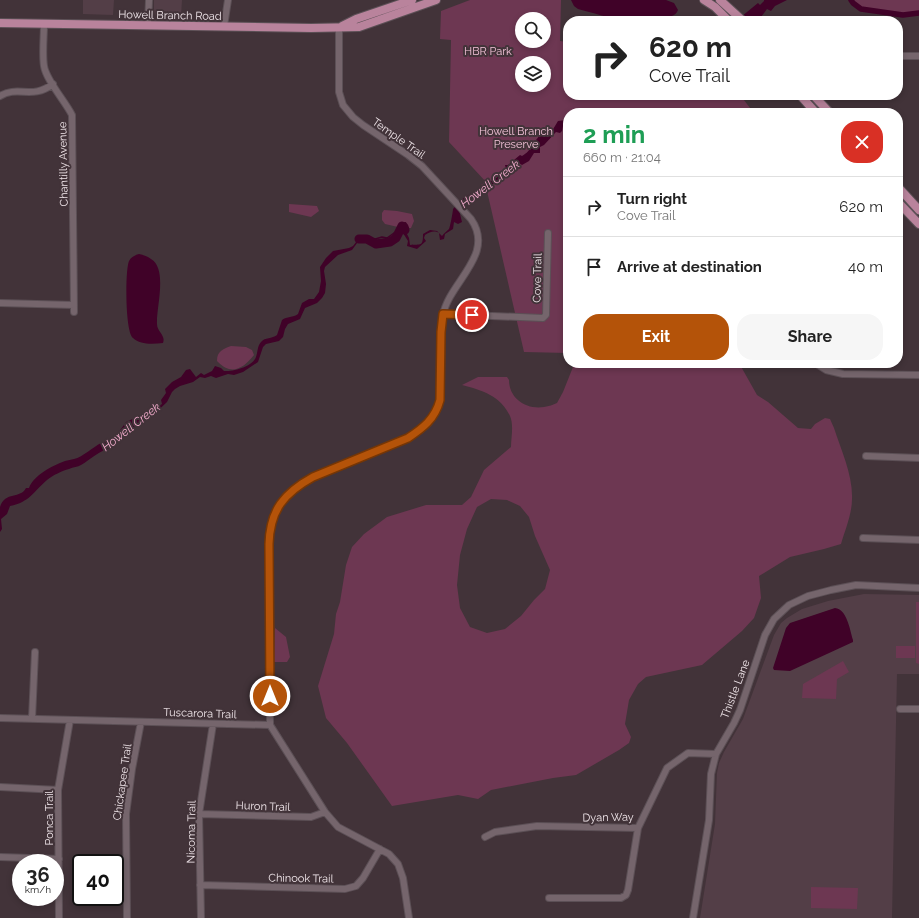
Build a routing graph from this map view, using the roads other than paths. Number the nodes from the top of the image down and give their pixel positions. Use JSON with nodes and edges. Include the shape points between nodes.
{"nodes":[{"id":1,"x":148,"y":0,"type":"edge"},
{"id":2,"x":228,"y":0,"type":"edge"},
{"id":3,"x":412,"y":0,"type":"edge"},
{"id":4,"x":436,"y":0,"type":"edge"},
{"id":5,"x":704,"y":0,"type":"edge"},
{"id":6,"x":720,"y":0,"type":"edge"},
{"id":7,"x":724,"y":16,"type":"edge"},
{"id":8,"x":738,"y":16,"type":"edge"},
{"id":9,"x":0,"y":23,"type":"edge"},
{"id":10,"x":44,"y":24,"type":"junction"},
{"id":11,"x":148,"y":26,"type":"junction"},
{"id":12,"x":224,"y":26,"type":"junction"},
{"id":13,"x":339,"y":27,"type":"junction"},
{"id":14,"x":903,"y":56,"type":"edge"},
{"id":15,"x":919,"y":56,"type":"edge"},
{"id":16,"x":53,"y":84,"type":"junction"},
{"id":17,"x":0,"y":96,"type":"edge"},
{"id":18,"x":804,"y":100,"type":"edge"},
{"id":19,"x":812,"y":100,"type":"edge"},
{"id":20,"x":819,"y":100,"type":"edge"},
{"id":21,"x":808,"y":104,"type":"junction"},
{"id":22,"x":812,"y":108,"type":"edge"},
{"id":23,"x":826,"y":108,"type":"edge"},
{"id":24,"x":903,"y":192,"type":"edge"},
{"id":25,"x":903,"y":207,"type":"edge"},
{"id":26,"x":919,"y":210,"type":"edge"},
{"id":27,"x":919,"y":224,"type":"edge"},
{"id":28,"x":548,"y":233,"type":"dead end"},
{"id":29,"x":0,"y":303,"type":"edge"},
{"id":30,"x":74,"y":305,"type":"junction"},
{"id":31,"x":74,"y":312,"type":"dead end"},
{"id":32,"x":443,"y":314,"type":"junction"},
{"id":33,"x":823,"y":368,"type":"edge"},
{"id":34,"x":919,"y":375,"type":"edge"},
{"id":35,"x":866,"y":456,"type":"dead end"},
{"id":36,"x":919,"y":458,"type":"edge"},
{"id":37,"x":863,"y":538,"type":"dead end"},
{"id":38,"x":919,"y":540,"type":"edge"},
{"id":39,"x":919,"y":588,"type":"edge"},
{"id":40,"x":35,"y":652,"type":"dead end"},
{"id":41,"x":900,"y":709,"type":"dead end"},
{"id":42,"x":919,"y":709,"type":"edge"},
{"id":43,"x":0,"y":718,"type":"edge"},
{"id":44,"x":32,"y":719,"type":"junction"},
{"id":45,"x":70,"y":720,"type":"junction"},
{"id":46,"x":141,"y":722,"type":"junction"},
{"id":47,"x":213,"y":724,"type":"junction"},
{"id":48,"x":270,"y":725,"type":"junction"},
{"id":49,"x":716,"y":754,"type":"junction"},
{"id":50,"x":0,"y":787,"type":"edge"},
{"id":51,"x":58,"y":790,"type":"junction"},
{"id":52,"x":325,"y":812,"type":"junction"},
{"id":53,"x":199,"y":814,"type":"junction"},
{"id":54,"x":638,"y":828,"type":"junction"},
{"id":55,"x":485,"y":837,"type":"dead end"},
{"id":56,"x":380,"y":849,"type":"junction"},
{"id":57,"x":58,"y":854,"type":"edge"},
{"id":58,"x":0,"y":857,"type":"edge"},
{"id":59,"x":12,"y":857,"type":"edge"},
{"id":60,"x":200,"y":886,"type":"junction"},
{"id":61,"x":549,"y":898,"type":"dead end"},
{"id":62,"x":59,"y":906,"type":"edge"},
{"id":63,"x":59,"y":918,"type":"edge"},
{"id":64,"x":127,"y":918,"type":"edge"},
{"id":65,"x":201,"y":918,"type":"edge"},
{"id":66,"x":409,"y":918,"type":"edge"},
{"id":67,"x":694,"y":918,"type":"edge"}],
"edges":[{"from":1,"to":11,"type":"street"},
{"from":2,"to":12,"type":"street"},
{"from":3,"to":13,"type":"main road","name":"Howell Branch Road"},
{"from":4,"to":13,"type":"main road","name":"Howell Branch Road","via":[[358,27]]},
{"from":5,"to":7,"type":"main road"},
{"from":6,"to":8,"type":"main road"},
{"from":9,"to":10,"type":"main road","name":"Howell Branch Road"},
{"from":10,"to":11,"type":"main road","name":"Howell Branch Road"},
{"from":10,"to":16,"type":"street","name":"Chantilly Avenue","via":[[44,65]]},
{"from":11,"to":12,"type":"main road","name":"Howell Branch Road"},
{"from":12,"to":13,"type":"main road","name":"Howell Branch Road"},
{"from":13,"to":32,"type":"street","name":"Temple Trail","via":[[339,92],[343,105],[363,125],[422,166],[476,227],[478,246],[470,266]]},
{"from":14,"to":15,"type":"street"},
{"from":16,"to":17,"type":"street","via":[[37,92],[7,92]]},
{"from":16,"to":30,"type":"street","name":"Chantilly Avenue","via":[[67,104],[73,120]]},
{"from":18,"to":21,"type":"main road"},
{"from":19,"to":21,"type":"street"},
{"from":20,"to":23,"type":"main road"},
{"from":21,"to":22,"type":"main road"},
{"from":24,"to":26,"type":"main road"},
{"from":25,"to":27,"type":"main road"},
{"from":28,"to":32,"type":"street","name":"Cove Trail","via":[[547,311],[543,318]]},
{"from":29,"to":30,"type":"street"},
{"from":30,"to":31,"type":"street","name":"Chantilly Avenue"},
{"from":32,"to":48,"type":"street","name":"Temple Trail","via":[[440,400],[431,420],[408,438],[301,483],[284,499],[273,518],[269,534]]},
{"from":33,"to":34,"type":"street","via":[[843,374]]},
{"from":35,"to":36,"type":"street"},
{"from":37,"to":38,"type":"street"},
{"from":39,"to":49,"type":"street","name":"Thistle Lane","via":[[856,585],[808,596],[789,605],[774,619],[765,635],[740,710]]},
{"from":40,"to":44,"type":"street"},
{"from":41,"to":42,"type":"street"},
{"from":43,"to":44,"type":"street","name":"Tuscarora Trail"},
{"from":44,"to":45,"type":"street","name":"Tuscarora Trail"},
{"from":45,"to":46,"type":"street","name":"Tuscarora Trail"},
{"from":45,"to":51,"type":"street","name":"Ponca Trail"},
{"from":46,"to":47,"type":"street","name":"Tuscarora Trail"},
{"from":46,"to":64,"type":"street","name":"Chickapee Trail","via":[[126,814]]},
{"from":47,"to":48,"type":"street","name":"Tuscarora Trail"},
{"from":47,"to":53,"type":"street","name":"Nicoma Trail"},
{"from":48,"to":52,"type":"street"},
{"from":49,"to":54,"type":"street","name":"Dyan Way","via":[[688,753],[667,768]]},
{"from":49,"to":67,"type":"street","name":"Thistle Lane","via":[[711,774],[708,826]]},
{"from":50,"to":51,"type":"street"},
{"from":51,"to":57,"type":"street","name":"Ponca Trail"},
{"from":52,"to":53,"type":"street","name":"Huron Trail","via":[[311,818]]},
{"from":52,"to":56,"type":"street","via":[[338,827]]},
{"from":53,"to":60,"type":"street","name":"Nicoma Trail"},
{"from":54,"to":55,"type":"street","name":"Dyan Way","via":[[537,826],[495,832]]},
{"from":54,"to":61,"type":"street","via":[[626,895],[621,898]]},
{"from":56,"to":60,"type":"street","name":"Chinook Trail","via":[[363,878],[356,886],[345,889]]},
{"from":56,"to":66,"type":"street","via":[[398,864],[403,878]]},
{"from":58,"to":59,"type":"street"},
{"from":60,"to":65,"type":"street","name":"Nicoma Trail"},
{"from":62,"to":63,"type":"street","name":"Ponca Trail"}]}
